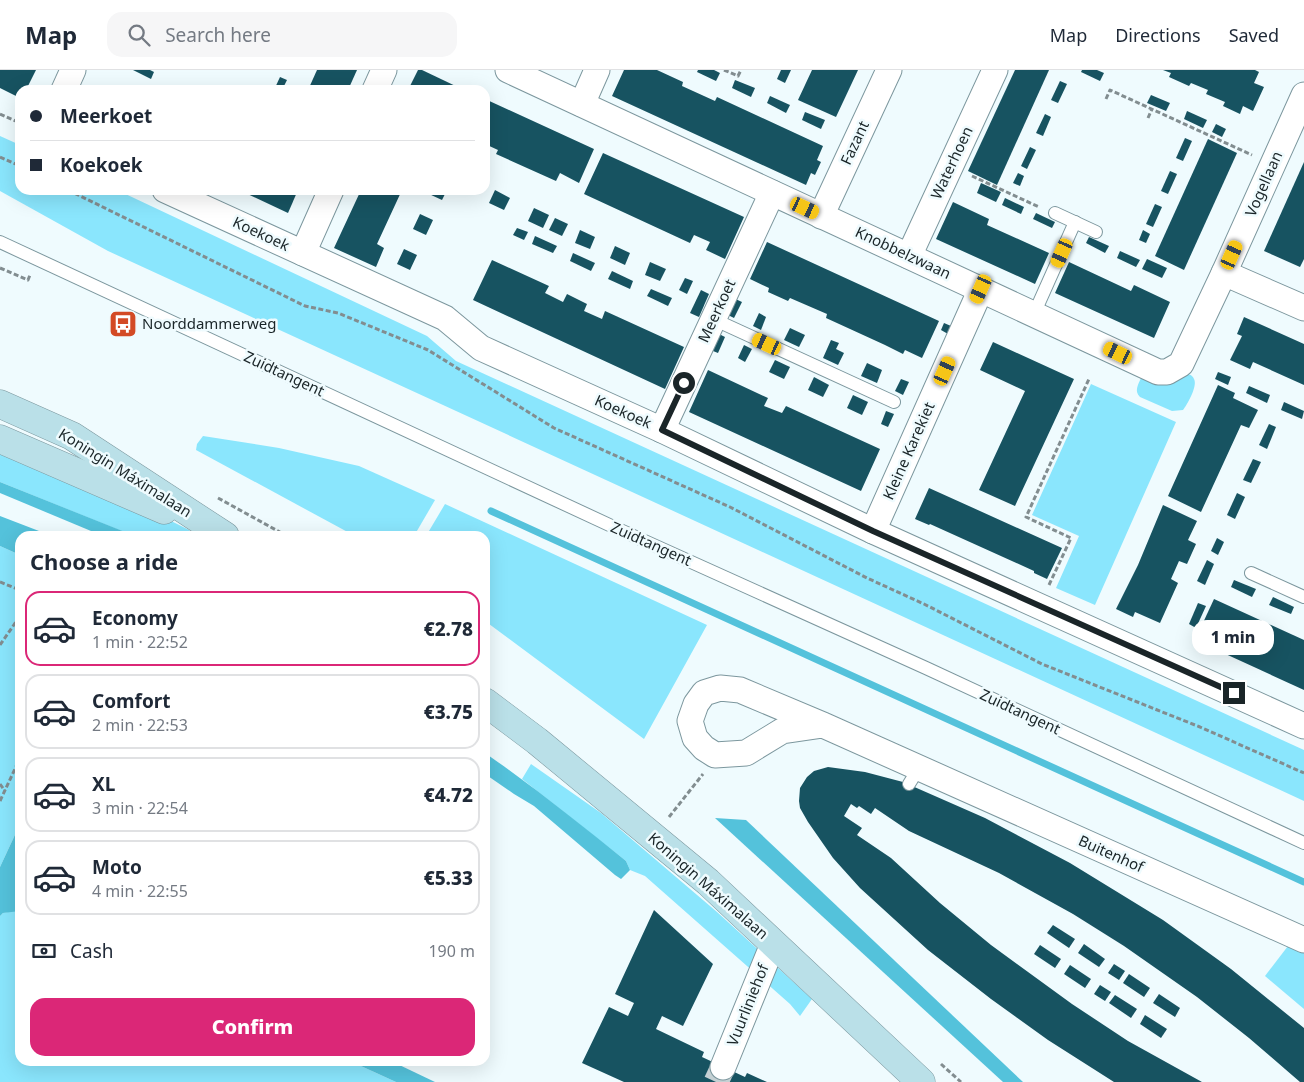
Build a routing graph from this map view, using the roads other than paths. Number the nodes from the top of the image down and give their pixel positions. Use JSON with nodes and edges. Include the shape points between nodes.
{"nodes":[{"id":1,"x":73,"y":70,"type":"edge"},
{"id":2,"x":384,"y":70,"type":"edge"},
{"id":3,"x":508,"y":70,"type":"edge"},
{"id":4,"x":597,"y":70,"type":"edge"},
{"id":5,"x":889,"y":70,"type":"edge"},
{"id":6,"x":995,"y":70,"type":"edge"},
{"id":7,"x":66,"y":85,"type":"edge"},
{"id":8,"x":377,"y":85,"type":"edge"},
{"id":9,"x":1304,"y":95,"type":"edge"},
{"id":10,"x":582,"y":104,"type":"junction"},
{"id":11,"x":772,"y":193,"type":"junction"},
{"id":12,"x":176,"y":195,"type":"edge"},
{"id":13,"x":329,"y":195,"type":"edge"},
{"id":14,"x":1055,"y":213,"type":"road end"},
{"id":15,"x":821,"y":216,"type":"junction"},
{"id":16,"x":1075,"y":222,"type":"junction"},
{"id":17,"x":1096,"y":232,"type":"dead end"},
{"id":18,"x":0,"y":242,"type":"edge"},
{"id":19,"x":303,"y":253,"type":"junction"},
{"id":20,"x":908,"y":256,"type":"junction"},
{"id":21,"x":1224,"y":273,"type":"junction"},
{"id":22,"x":981,"y":289,"type":"junction"},
{"id":23,"x":1304,"y":308,"type":"edge"},
{"id":24,"x":1034,"y":314,"type":"junction"},
{"id":25,"x":713,"y":319,"type":"junction"},
{"id":26,"x":894,"y":402,"type":"dead end"},
{"id":27,"x":0,"y":404,"type":"edge"},
{"id":28,"x":662,"y":430,"type":"junction"},
{"id":29,"x":0,"y":440,"type":"edge"},
{"id":30,"x":213,"y":531,"type":"edge"},
{"id":31,"x":217,"y":531,"type":"edge"},
{"id":32,"x":873,"y":531,"type":"junction"},
{"id":33,"x":1251,"y":573,"type":"dead end"},
{"id":34,"x":1304,"y":597,"type":"edge"},
{"id":35,"x":490,"y":706,"type":"edge"},
{"id":36,"x":823,"y":725,"type":"junction"},
{"id":37,"x":1304,"y":726,"type":"edge"},
{"id":38,"x":1304,"y":843,"type":"edge"},
{"id":39,"x":1304,"y":940,"type":"edge"},
{"id":40,"x":773,"y":944,"type":"junction"},
{"id":41,"x":723,"y":1067,"type":"tunnel mouth"},
{"id":42,"x":922,"y":1082,"type":"edge"}],
"edges":[{"from":1,"to":7,"type":"street"},
{"from":2,"to":8,"type":"street"},
{"from":3,"to":10,"type":"street","name":"Knobbelzwaan"},
{"from":4,"to":10,"type":"street"},
{"from":5,"to":15,"type":"street","name":"Fazant"},
{"from":6,"to":20,"type":"street","name":"Waterhoen"},
{"from":9,"to":21,"type":"street","name":"Vogellaan"},
{"from":10,"to":11,"type":"street","name":"Knobbelzwaan"},
{"from":11,"to":15,"type":"street","name":"Knobbelzwaan"},
{"from":11,"to":25,"type":"street","name":"Meerkoet"},
{"from":12,"to":19,"type":"street","name":"Koekoek"},
{"from":13,"to":19,"type":"street"},
{"from":14,"to":16,"type":"lane"},
{"from":15,"to":20,"type":"street","name":"Knobbelzwaan"},
{"from":16,"to":17,"type":"lane"},
{"from":16,"to":24,"type":"lane"},
{"from":18,"to":38,"type":"lane","name":"Zuidtangent"},
{"from":19,"to":28,"type":"street","name":"Koekoek","via":[[445,318],[481,348]]},
{"from":20,"to":22,"type":"street","name":"Knobbelzwaan"},
{"from":21,"to":23,"type":"street"},
{"from":21,"to":24,"type":"street","name":"Knobbelzwaan","via":[[1181,364],[1167,372],[1158,372]]},
{"from":22,"to":24,"type":"street","name":"Knobbelzwaan"},
{"from":22,"to":32,"type":"street","name":"Kleine Karekiet"},
{"from":25,"to":26,"type":"lane"},
{"from":25,"to":28,"type":"street","name":"Meerkoet"},
{"from":27,"to":31,"type":"main road","name":"Koningin Máximalaan","via":[[72,436]]},
{"from":28,"to":32,"type":"street","name":"Koekoek"},
{"from":29,"to":30,"type":"main road","name":"Koningin Máximalaan"},
{"from":32,"to":37,"type":"street","name":"Koekoek"},
{"from":33,"to":34,"type":"lane"},
{"from":35,"to":40,"type":"main road","name":"Koningin Máximalaan","via":[[708,882]]},
{"from":36,"to":36,"type":"street","name":"Buitenhof","via":[[740,690],[720,688],[704,693],[690,722],[695,738],[704,748],[718,755],[746,753],[782,730]]},
{"from":36,"to":39,"type":"street","name":"Buitenhof","via":[[914,776]]},
{"from":40,"to":41,"type":"street","name":"Vuurliniehof"},
{"from":40,"to":42,"type":"main road","name":"Koningin Máximalaan"}]}
